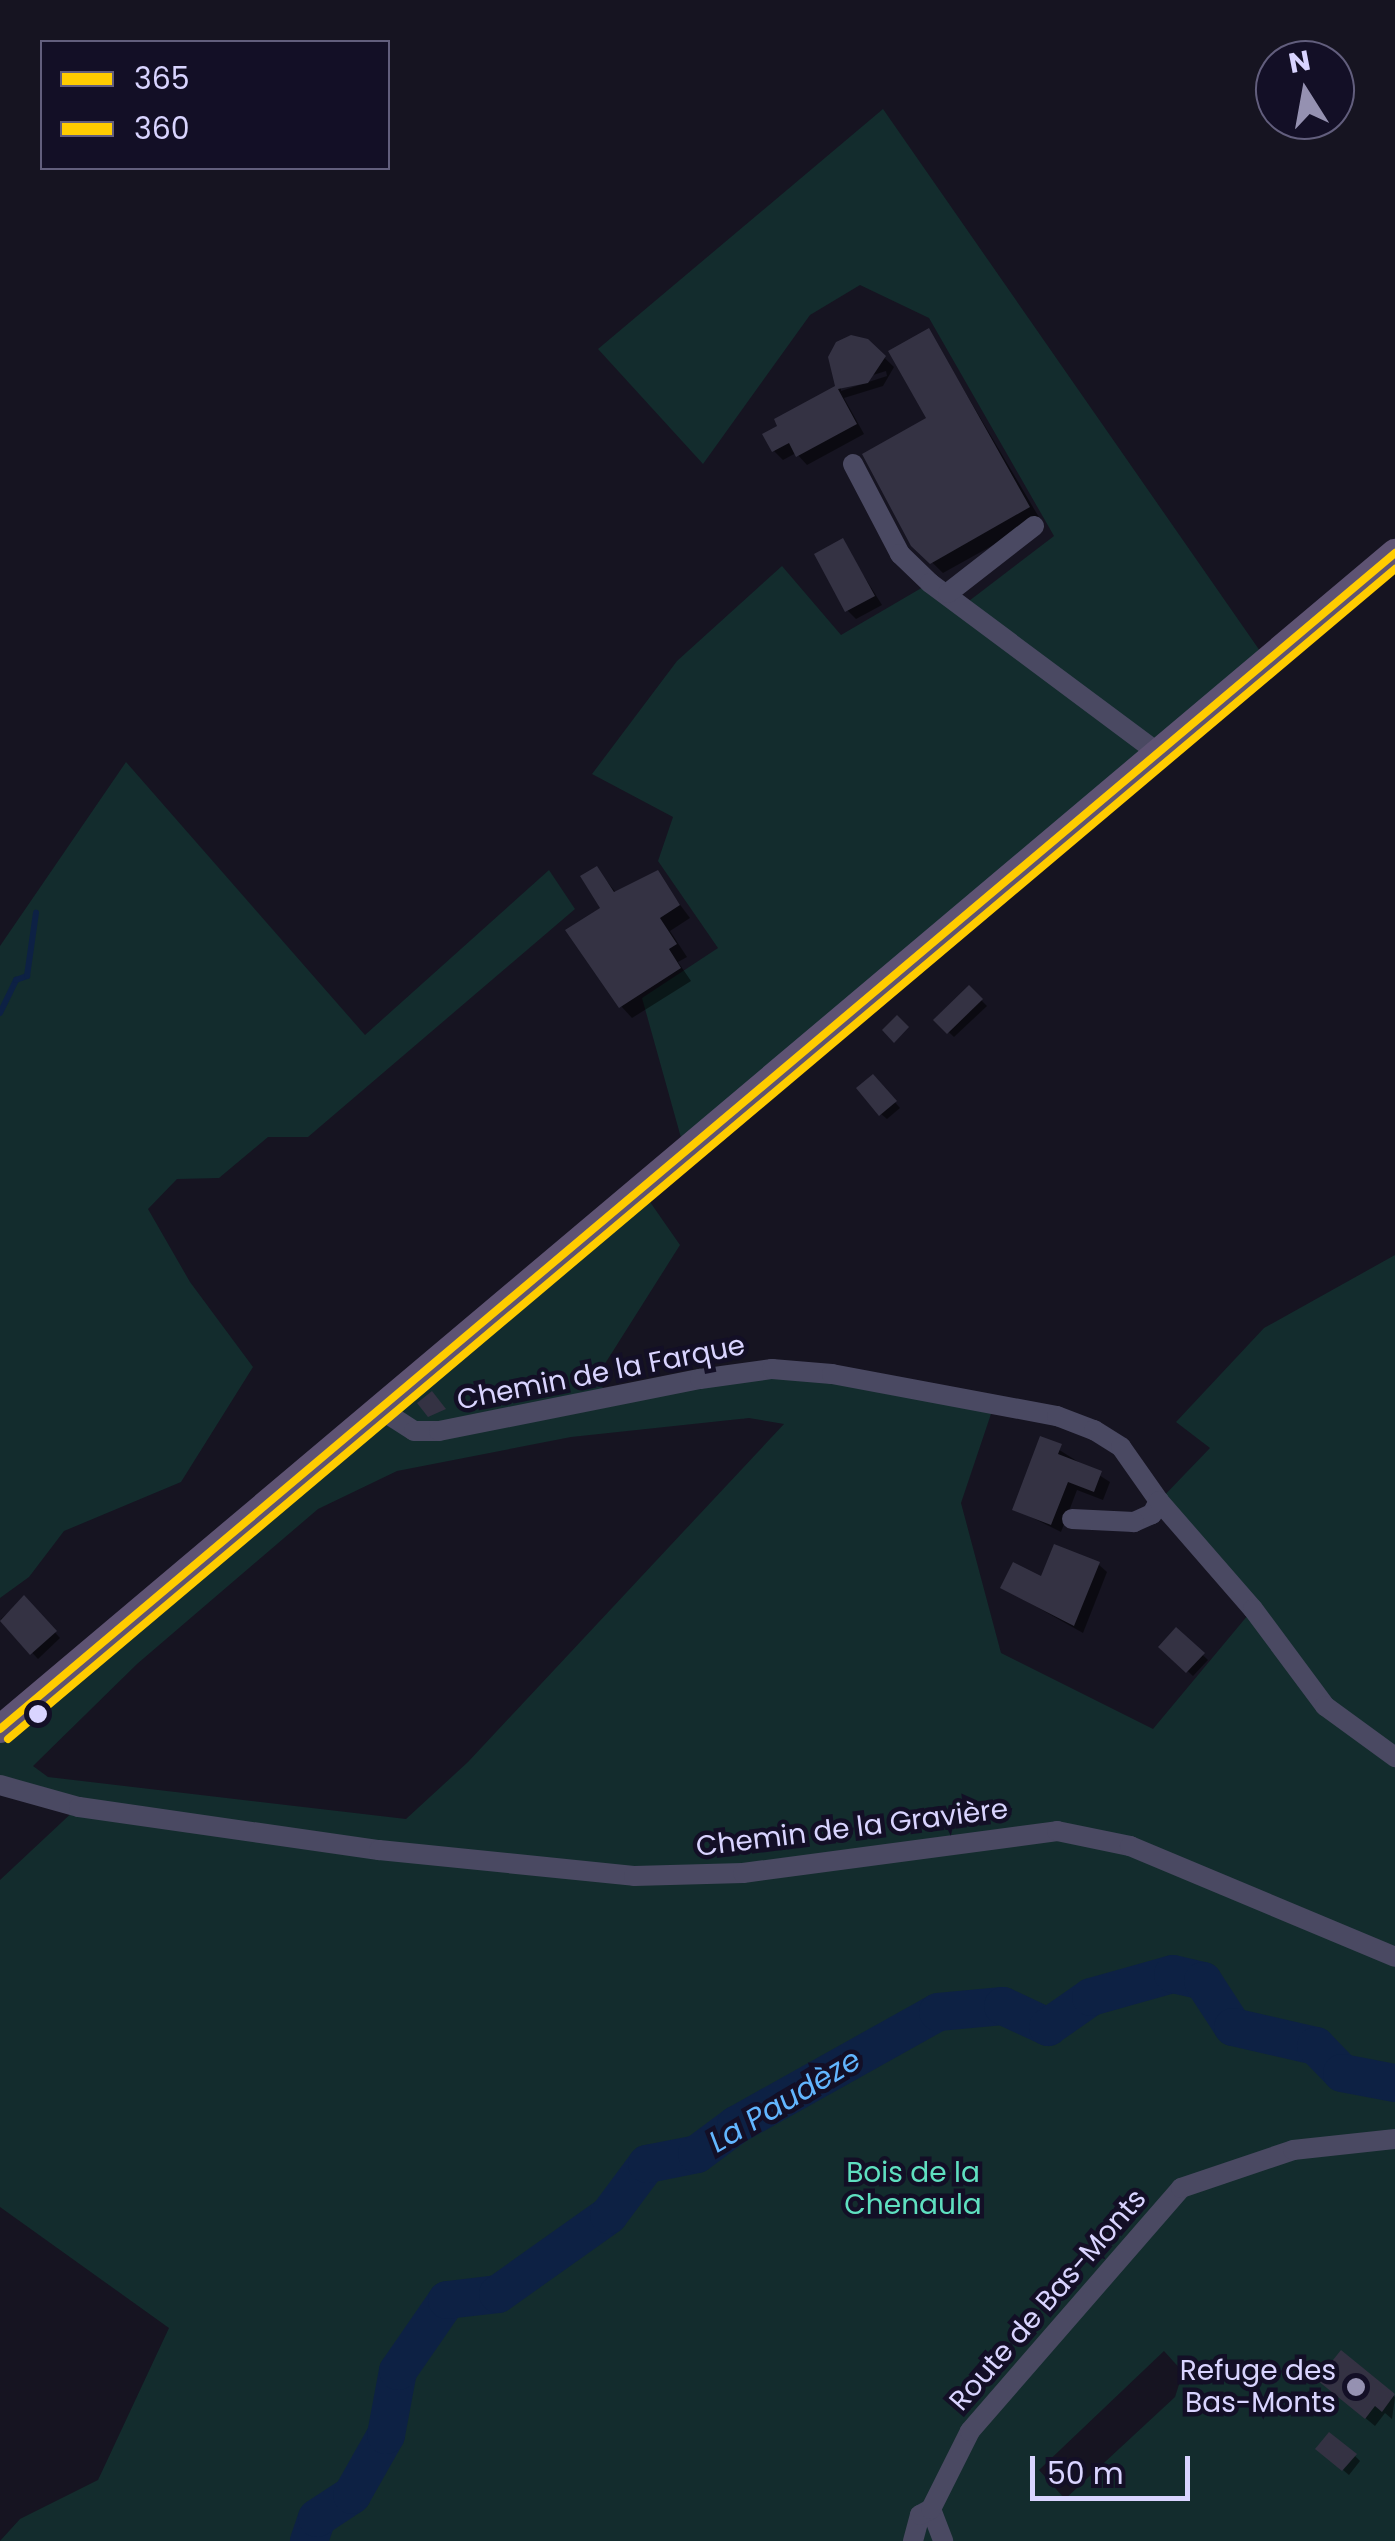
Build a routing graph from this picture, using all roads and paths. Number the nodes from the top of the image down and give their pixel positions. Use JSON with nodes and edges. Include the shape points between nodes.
{"nodes":[{"id":1,"x":852,"y":464,"type":"dead end"},
{"id":2,"x":1034,"y":526,"type":"dead end"},
{"id":3,"x":1395,"y":553,"type":"edge"},
{"id":4,"x":948,"y":593,"type":"junction"},
{"id":5,"x":1157,"y":752,"type":"junction"},
{"id":6,"x":380,"y":1410,"type":"junction"},
{"id":7,"x":1159,"y":1501,"type":"junction"},
{"id":8,"x":1072,"y":1519,"type":"dead end"},
{"id":9,"x":0,"y":1729,"type":"edge"},
{"id":10,"x":1395,"y":1756,"type":"edge"},
{"id":11,"x":0,"y":1784,"type":"edge"},
{"id":12,"x":1395,"y":1957,"type":"edge"},
{"id":13,"x":1395,"y":2139,"type":"edge"},
{"id":14,"x":930,"y":2509,"type":"junction"},
{"id":15,"x":913,"y":2541,"type":"edge"},
{"id":16,"x":944,"y":2541,"type":"edge"}],
"edges":[{"from":1,"to":4,"type":"street","via":[[900,554]]},
{"from":2,"to":4,"type":"street"},
{"from":3,"to":5,"type":"main road"},
{"from":4,"to":5,"type":"street"},
{"from":5,"to":6,"type":"main road"},
{"from":6,"to":7,"type":"street","name":"Chemin de la Farque","via":[[414,1430],[439,1431],[700,1379],[804,1370],[1058,1416],[1121,1447]]},
{"from":6,"to":9,"type":"main road"},
{"from":7,"to":8,"type":"street","via":[[1152,1514],[1134,1522]]},
{"from":7,"to":10,"type":"street","name":"Chemin de la Farque","via":[[1253,1609],[1325,1706]]},
{"from":11,"to":12,"type":"street","name":"Chemin de la Gravière","via":[[78,1806],[448,1860],[616,1876],[743,1874],[1056,1831],[1130,1846]]},
{"from":13,"to":14,"type":"street","name":"Route de Bas-Monts","via":[[1292,2150],[1181,2188],[970,2432]]},
{"from":14,"to":15,"type":"street","name":"Route de Bas-Monts","via":[[920,2515]]},
{"from":14,"to":16,"type":"street"}]}
